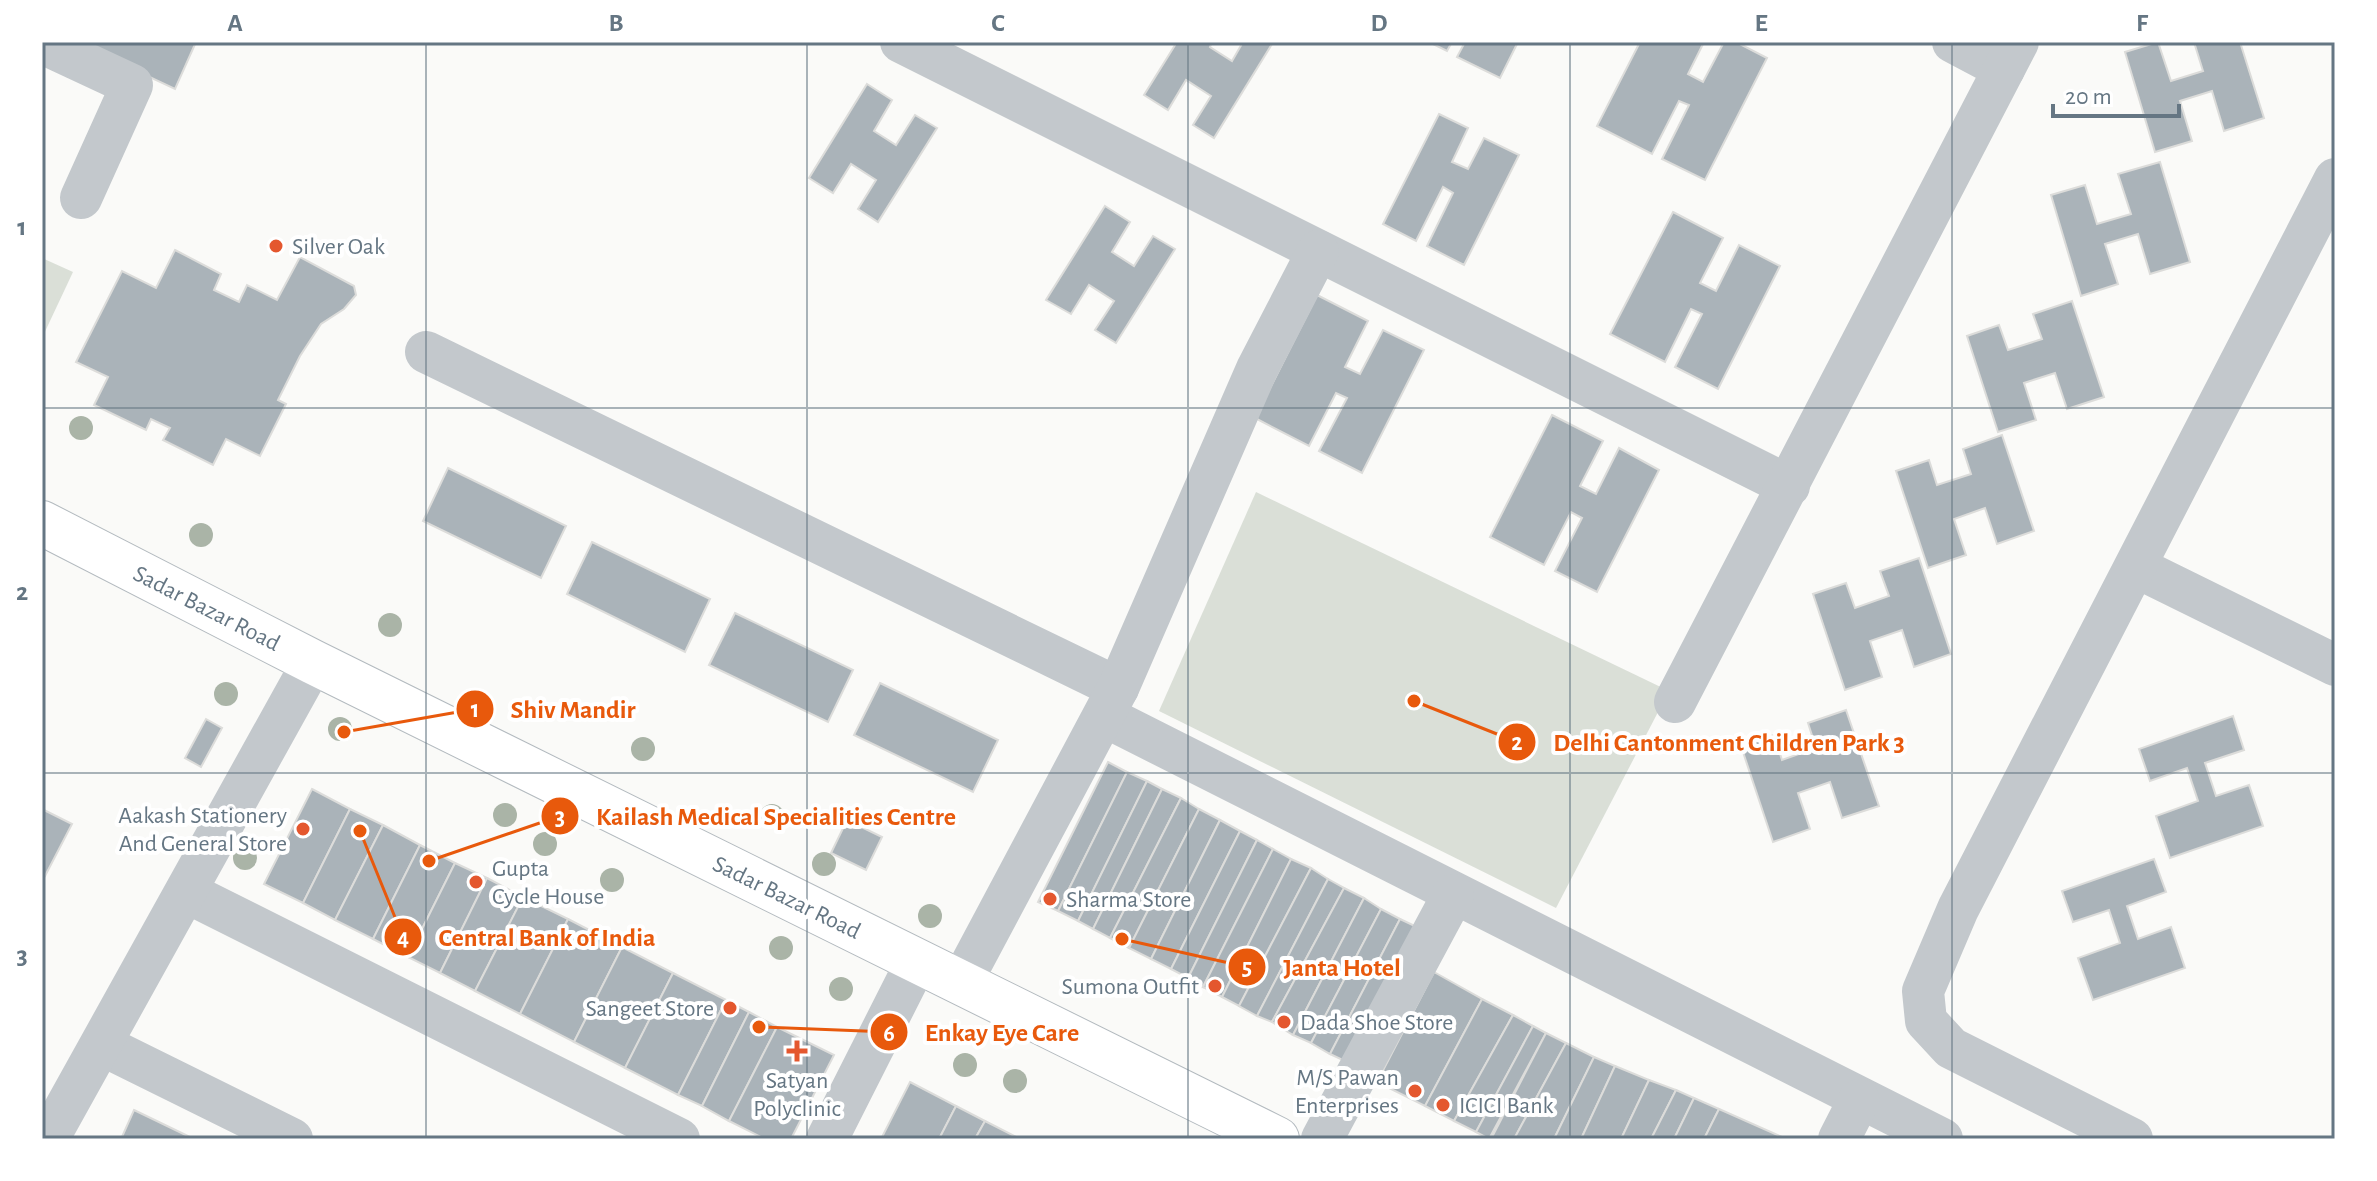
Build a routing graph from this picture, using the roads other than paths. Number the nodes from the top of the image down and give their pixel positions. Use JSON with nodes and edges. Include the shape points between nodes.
{"nodes":[{"id":1,"x":901,"y":42,"type":"edge"},
{"id":2,"x":1953,"y":42,"type":"edge"},
{"id":3,"x":42,"y":43,"type":"edge"},
{"id":4,"x":2011,"y":55,"type":"edge"},
{"id":5,"x":2335,"y":179,"type":"edge"},
{"id":6,"x":81,"y":198,"type":"dead end"},
{"id":7,"x":1318,"y":251,"type":"junction"},
{"id":8,"x":426,"y":352,"type":"dead end"},
{"id":9,"x":1789,"y":486,"type":"junction"},
{"id":10,"x":42,"y":523,"type":"edge"},
{"id":11,"x":2136,"y":567,"type":"junction"},
{"id":12,"x":313,"y":662,"type":"junction"},
{"id":13,"x":2335,"y":665,"type":"edge"},
{"id":14,"x":1111,"y":702,"type":"junction"},
{"id":15,"x":1675,"y":702,"type":"dead end"},
{"id":16,"x":186,"y":892,"type":"junction"},
{"id":17,"x":1453,"y":895,"type":"junction"},
{"id":18,"x":917,"y":961,"type":"junction"},
{"id":19,"x":961,"y":983,"type":"junction"},
{"id":20,"x":102,"y":1045,"type":"junction"},
{"id":21,"x":1859,"y":1100,"type":"junction"},
{"id":22,"x":48,"y":1139,"type":"edge"},
{"id":23,"x":292,"y":1139,"type":"edge"},
{"id":24,"x":679,"y":1139,"type":"edge"},
{"id":25,"x":827,"y":1139,"type":"edge"},
{"id":26,"x":1277,"y":1139,"type":"edge"},
{"id":27,"x":1322,"y":1139,"type":"edge"},
{"id":28,"x":1839,"y":1139,"type":"edge"},
{"id":29,"x":1942,"y":1139,"type":"edge"},
{"id":30,"x":2132,"y":1139,"type":"edge"}],
"edges":[{"from":1,"to":7,"type":"street"},
{"from":2,"to":4,"type":"street"},
{"from":3,"to":6,"type":"street","via":[[132,85]]},
{"from":4,"to":9,"type":"street"},
{"from":5,"to":11,"type":"street"},
{"from":7,"to":9,"type":"street"},
{"from":7,"to":14,"type":"street","via":[[1257,369]]},
{"from":8,"to":14,"type":"street"},
{"from":9,"to":15,"type":"street"},
{"from":10,"to":12,"type":"street","name":"Sadar Bazar Road"},
{"from":11,"to":13,"type":"street"},
{"from":11,"to":30,"type":"street","via":[[1958,909],[1923,991],[1926,1021],[1951,1048]]},
{"from":12,"to":16,"type":"street"},
{"from":12,"to":18,"type":"street","name":"Sadar Bazar Road"},
{"from":14,"to":17,"type":"street"},
{"from":14,"to":19,"type":"street"},
{"from":16,"to":20,"type":"street"},
{"from":16,"to":24,"type":"street"},
{"from":17,"to":21,"type":"street"},
{"from":17,"to":27,"type":"street"},
{"from":18,"to":19,"type":"street","name":"Sadar Bazar Road"},
{"from":18,"to":25,"type":"street"},
{"from":19,"to":26,"type":"street","name":"Sadar Bazar Road"},
{"from":20,"to":22,"type":"street"},
{"from":20,"to":23,"type":"street"},
{"from":21,"to":28,"type":"street"},
{"from":21,"to":29,"type":"street"}]}
